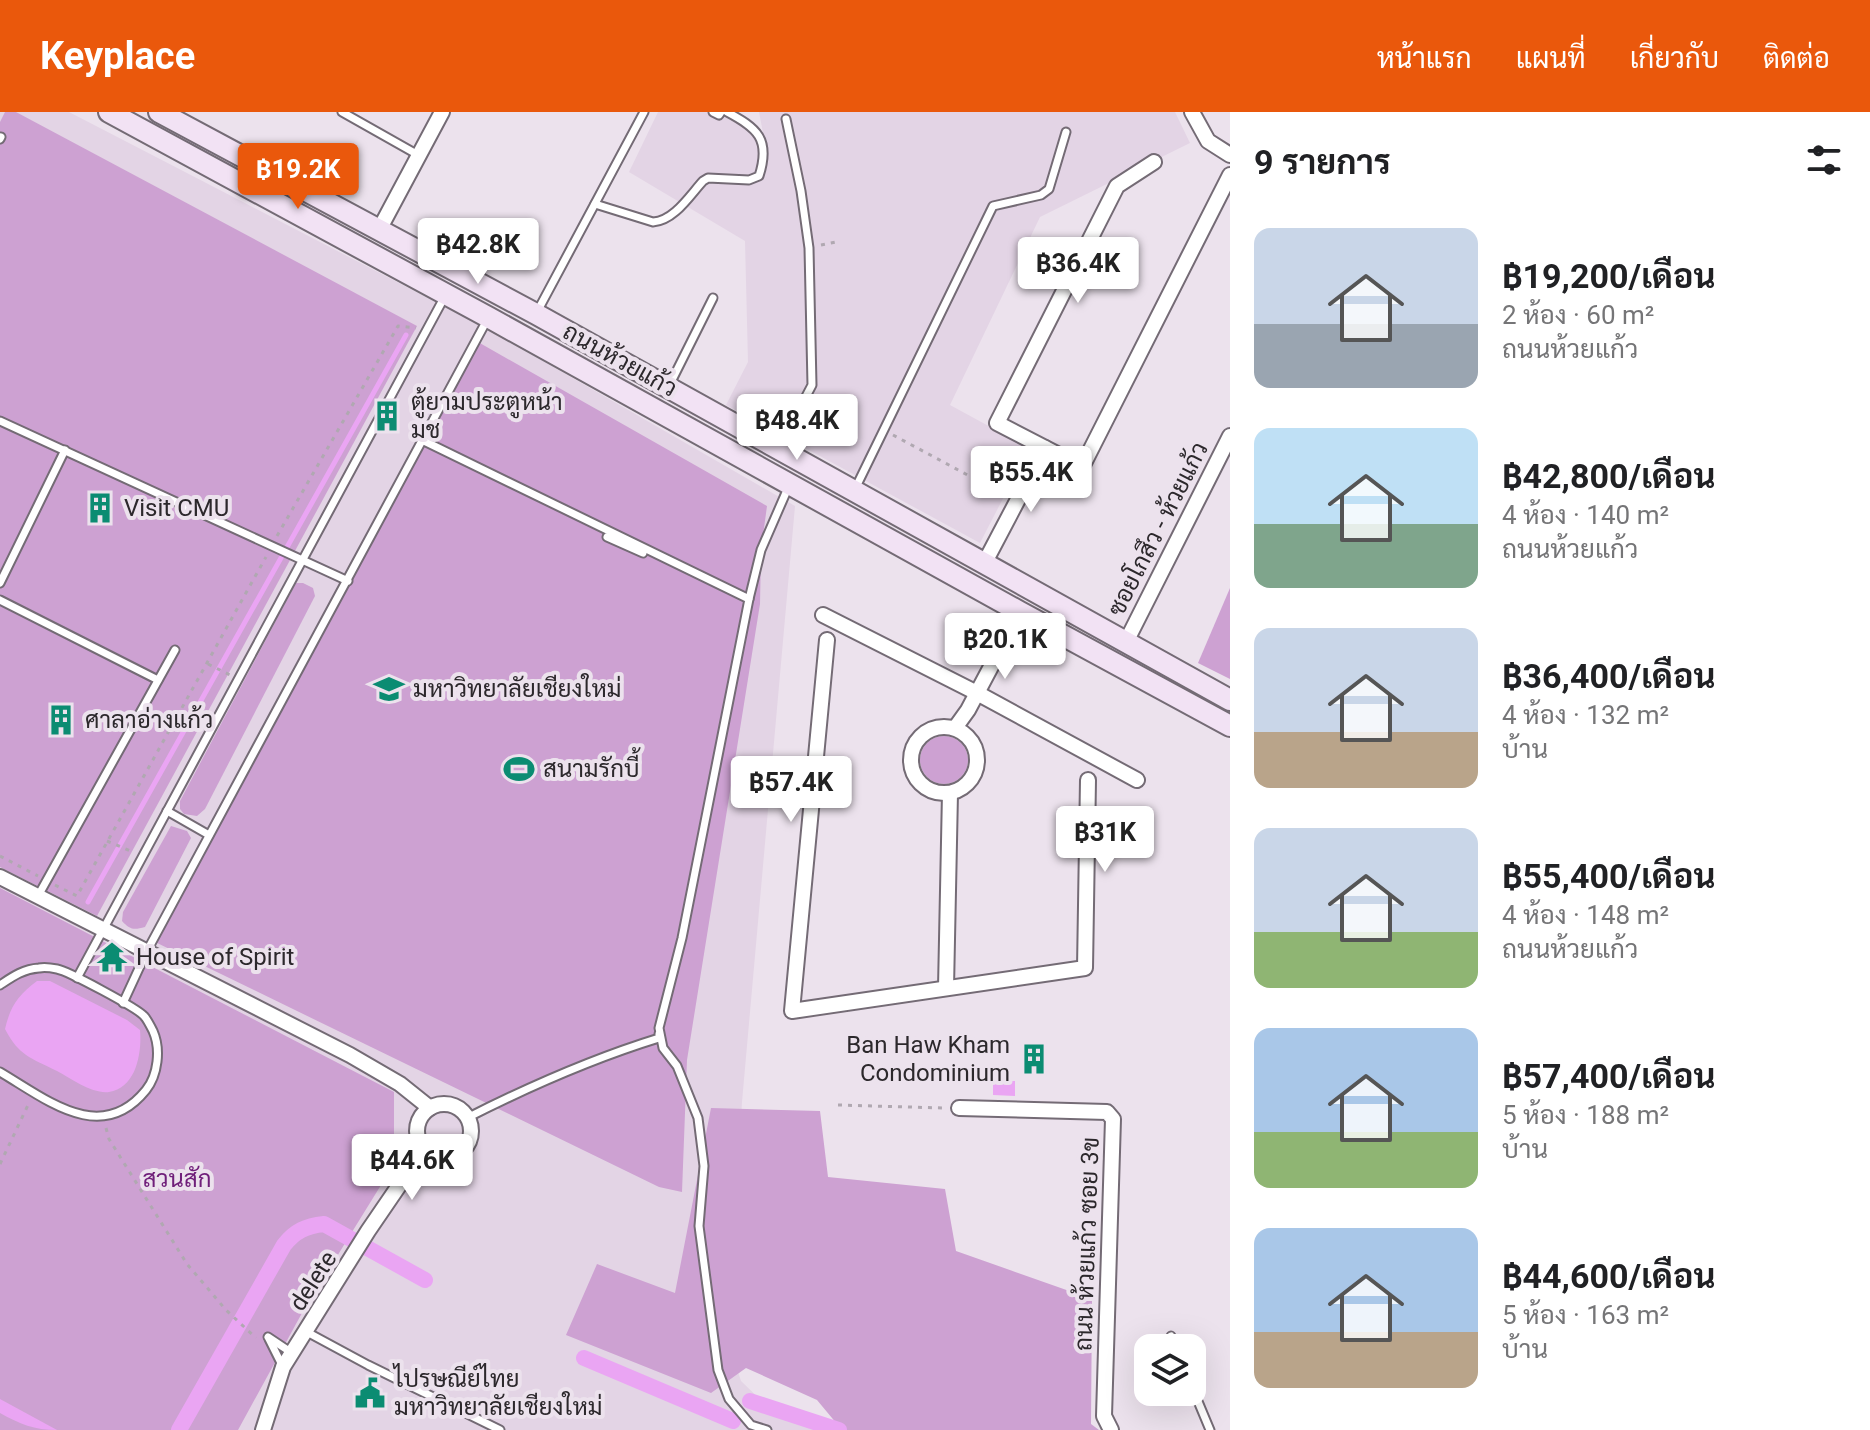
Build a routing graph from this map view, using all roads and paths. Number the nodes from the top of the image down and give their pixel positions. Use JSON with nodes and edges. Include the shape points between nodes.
{"nodes":[{"id":1,"x":109,"y":112,"type":"edge"},
{"id":2,"x":159,"y":112,"type":"edge"},
{"id":3,"x":342,"y":112,"type":"edge"},
{"id":4,"x":442,"y":112,"type":"edge"},
{"id":5,"x":644,"y":112,"type":"edge"},
{"id":6,"x":713,"y":112,"type":"edge"},
{"id":7,"x":724,"y":112,"type":"edge"},
{"id":8,"x":1192,"y":112,"type":"edge"},
{"id":9,"x":786,"y":119,"type":"dead end"},
{"id":10,"x":1066,"y":132,"type":"dead end"},
{"id":11,"x":1230,"y":155,"type":"edge"},
{"id":12,"x":420,"y":156,"type":"junction"},
{"id":13,"x":1154,"y":162,"type":"dead end"},
{"id":14,"x":1230,"y":175,"type":"edge"},
{"id":15,"x":595,"y":204,"type":"junction"},
{"id":16,"x":379,"y":230,"type":"junction"},
{"id":17,"x":836,"y":242,"type":"dead end"},
{"id":18,"x":809,"y":248,"type":"junction"},
{"id":19,"x":458,"y":272,"type":"junction"},
{"id":20,"x":446,"y":294,"type":"junction"},
{"id":21,"x":500,"y":295,"type":"junction"},
{"id":22,"x":713,"y":298,"type":"dead end"},
{"id":23,"x":536,"y":314,"type":"junction"},
{"id":24,"x":488,"y":317,"type":"junction"},
{"id":25,"x":428,"y":329,"type":"junction"},
{"id":26,"x":668,"y":388,"type":"junction"},
{"id":27,"x":0,"y":421,"type":"edge"},
{"id":28,"x":884,"y":430,"type":"junction"},
{"id":29,"x":1230,"y":436,"type":"edge"},
{"id":30,"x":422,"y":440,"type":"junction"},
{"id":31,"x":1045,"y":448,"type":"junction"},
{"id":32,"x":779,"y":449,"type":"junction"},
{"id":33,"x":65,"y":450,"type":"junction"},
{"id":34,"x":790,"y":484,"type":"junction"},
{"id":35,"x":854,"y":491,"type":"junction"},
{"id":36,"x":1017,"y":501,"type":"junction"},
{"id":37,"x":607,"y":537,"type":"dead end"},
{"id":38,"x":276,"y":547,"type":"junction"},
{"id":39,"x":302,"y":559,"type":"junction"},
{"id":40,"x":984,"y":564,"type":"junction"},
{"id":41,"x":348,"y":581,"type":"junction"},
{"id":42,"x":0,"y":583,"type":"edge"},
{"id":43,"x":749,"y":599,"type":"junction"},
{"id":44,"x":0,"y":600,"type":"edge"},
{"id":45,"x":1020,"y":612,"type":"junction"},
{"id":46,"x":823,"y":615,"type":"dead end"},
{"id":47,"x":827,"y":640,"type":"dead end"},
{"id":48,"x":1126,"y":642,"type":"junction"},
{"id":49,"x":175,"y":650,"type":"dead end"},
{"id":50,"x":1114,"y":662,"type":"junction"},
{"id":51,"x":207,"y":664,"type":"junction"},
{"id":52,"x":224,"y":672,"type":"dead end"},
{"id":53,"x":158,"y":680,"type":"junction"},
{"id":54,"x":977,"y":693,"type":"junction"},
{"id":55,"x":1230,"y":700,"type":"edge"},
{"id":56,"x":1230,"y":726,"type":"edge"},
{"id":57,"x":955,"y":728,"type":"junction"},
{"id":58,"x":1088,"y":780,"type":"dead end"},
{"id":59,"x":1137,"y":780,"type":"dead end"},
{"id":60,"x":950,"y":793,"type":"junction"},
{"id":61,"x":167,"y":811,"type":"junction"},
{"id":62,"x":209,"y":835,"type":"junction"},
{"id":63,"x":107,"y":841,"type":"junction"},
{"id":64,"x":127,"y":850,"type":"dead end"},
{"id":65,"x":0,"y":856,"type":"edge"},
{"id":66,"x":0,"y":877,"type":"edge"},
{"id":67,"x":46,"y":881,"type":"junction"},
{"id":68,"x":38,"y":896,"type":"junction"},
{"id":69,"x":103,"y":929,"type":"junction"},
{"id":70,"x":147,"y":951,"type":"junction"},
{"id":71,"x":77,"y":978,"type":"junction"},
{"id":72,"x":0,"y":985,"type":"edge"},
{"id":73,"x":946,"y":988,"type":"junction"},
{"id":74,"x":123,"y":1003,"type":"junction"},
{"id":75,"x":659,"y":1038,"type":"junction"},
{"id":76,"x":0,"y":1072,"type":"edge"},
{"id":77,"x":34,"y":1092,"type":"junction"},
{"id":78,"x":838,"y":1105,"type":"dead end"},
{"id":79,"x":430,"y":1108,"type":"junction"},
{"id":80,"x":959,"y":1108,"type":"joint"},
{"id":81,"x":102,"y":1116,"type":"junction"},
{"id":82,"x":468,"y":1122,"type":"junction"},
{"id":83,"x":426,"y":1151,"type":"junction"},
{"id":84,"x":0,"y":1164,"type":"edge"},
{"id":85,"x":305,"y":1331,"type":"junction"},
{"id":86,"x":251,"y":1333,"type":"dead end"},
{"id":87,"x":291,"y":1354,"type":"junction"},
{"id":88,"x":283,"y":1367,"type":"junction"},
{"id":89,"x":272,"y":1401,"type":"junction"},
{"id":90,"x":1200,"y":1406,"type":"edge"},
{"id":91,"x":263,"y":1430,"type":"edge"},
{"id":92,"x":269,"y":1430,"type":"edge"},
{"id":93,"x":500,"y":1430,"type":"edge"},
{"id":94,"x":767,"y":1430,"type":"edge"},
{"id":95,"x":1111,"y":1430,"type":"edge"},
{"id":96,"x":1210,"y":1430,"type":"edge"}],
"edges":[{"from":1,"to":20,"type":"main road","name":"ถนนห้วยแก้ว"},
{"from":2,"to":16,"type":"main road","name":"ถนนห้วยแก้ว"},
{"from":3,"to":12,"type":"lane"},
{"from":4,"to":12,"type":"street"},
{"from":5,"to":15,"type":"lane"},
{"from":6,"to":7,"type":"lane"},
{"from":7,"to":15,"type":"lane","via":[[758,133],[763,154],[759,176],[708,178],[661,222]]},
{"from":8,"to":11,"type":"street","via":[[1208,141]]},
{"from":9,"to":18,"type":"lane"},
{"from":10,"to":28,"type":"lane","via":[[1049,189],[993,206]]},
{"from":12,"to":16,"type":"street"},
{"from":13,"to":31,"type":"street","via":[[1117,186],[997,423]]},
{"from":14,"to":31,"type":"street","via":[[1082,467]]},
{"from":15,"to":23,"type":"lane"},
{"from":16,"to":19,"type":"main road","name":"ถนนห้วยแก้ว"},
{"from":17,"to":18,"type":"path"},
{"from":18,"to":32,"type":"lane","via":[[812,385]]},
{"from":19,"to":20,"type":"main road"},
{"from":19,"to":21,"type":"main road","name":"ถนนห้วยแก้ว"},
{"from":20,"to":24,"type":"main road","name":"ถนนห้วยแก้ว"},
{"from":20,"to":25,"type":"lane"},
{"from":21,"to":23,"type":"main road","name":"ถนนห้วยแก้ว"},
{"from":21,"to":24,"type":"main road"},
{"from":22,"to":26,"type":"lane"},
{"from":23,"to":26,"type":"main road","name":"ถนนห้วยแก้ว"},
{"from":24,"to":30,"type":"lane"},
{"from":24,"to":34,"type":"main road","name":"ถนนห้วยแก้ว"},
{"from":25,"to":38,"type":"path","via":[[398,326]]},
{"from":25,"to":39,"type":"lane"},
{"from":26,"to":32,"type":"main road","name":"ถนนห้วยแก้ว"},
{"from":27,"to":33,"type":"lane"},
{"from":28,"to":35,"type":"lane"},
{"from":28,"to":36,"type":"path"},
{"from":29,"to":48,"type":"street","name":"ซอยโกสึว - ห้วยแก้ว"},
{"from":30,"to":41,"type":"lane"},
{"from":30,"to":43,"type":"lane"},
{"from":31,"to":36,"type":"street"},
{"from":32,"to":35,"type":"main road","name":"ถนนห้วยแก้ว"},
{"from":33,"to":38,"type":"lane"},
{"from":33,"to":42,"type":"lane"},
{"from":34,"to":43,"type":"lane","via":[[761,550]]},
{"from":34,"to":45,"type":"main road","name":"ถนนห้วยแก้ว"},
{"from":35,"to":40,"type":"main road","name":"ถนนห้วยแก้ว"},
{"from":36,"to":40,"type":"street"},
{"from":37,"to":43,"type":"lane"},
{"from":38,"to":39,"type":"lane"},
{"from":38,"to":51,"type":"path"},
{"from":39,"to":41,"type":"lane"},
{"from":39,"to":61,"type":"lane"},
{"from":40,"to":48,"type":"main road","name":"ถนนห้วยแก้ว"},
{"from":41,"to":62,"type":"lane"},
{"from":43,"to":75,"type":"lane"},
{"from":44,"to":53,"type":"lane"},
{"from":45,"to":50,"type":"main road","name":"ถนนห้วยแก้ว"},
{"from":45,"to":54,"type":"street"},
{"from":46,"to":54,"type":"street"},
{"from":47,"to":73,"type":"street","via":[[792,1011]]},
{"from":48,"to":50,"type":"main road"},
{"from":48,"to":55,"type":"main road","name":"ถนนห้วยแก้ว"},
{"from":49,"to":53,"type":"lane"},
{"from":50,"to":56,"type":"main road","name":"ถนนห้วยแก้ว"},
{"from":51,"to":52,"type":"path"},
{"from":51,"to":63,"type":"path"},
{"from":53,"to":67,"type":"lane"},
{"from":54,"to":57,"type":"street"},
{"from":54,"to":59,"type":"street"},
{"from":57,"to":60,"type":"street","via":[[972,740],[978,759],[973,778]]},
{"from":57,"to":60,"type":"street","via":[[933,728],[924,734],[916,742],[911,763],[913,774],[928,790]]},
{"from":58,"to":73,"type":"street","via":[[1085,968]]},
{"from":60,"to":73,"type":"street"},
{"from":61,"to":62,"type":"lane"},
{"from":61,"to":69,"type":"lane"},
{"from":62,"to":70,"type":"lane"},
{"from":63,"to":64,"type":"path"},
{"from":63,"to":67,"type":"path","via":[[77,896]]},
{"from":65,"to":67,"type":"path"},
{"from":66,"to":68,"type":"street"},
{"from":67,"to":68,"type":"lane"},
{"from":68,"to":69,"type":"street"},
{"from":69,"to":70,"type":"street"},
{"from":69,"to":71,"type":"lane"},
{"from":70,"to":74,"type":"lane"},
{"from":70,"to":79,"type":"street","via":[[350,1055]]},
{"from":71,"to":72,"type":"lane","via":[[37,967]]},
{"from":71,"to":74,"type":"lane"},
{"from":74,"to":81,"type":"lane","via":[[142,1014],[154,1032],[158,1054],[154,1075],[136,1103]]},
{"from":75,"to":82,"type":"lane","via":[[543,1079]]},
{"from":75,"to":94,"type":"lane","via":[[698,1118],[704,1166],[699,1226],[718,1370],[729,1399],[751,1425]]},
{"from":76,"to":77,"type":"lane"},
{"from":77,"to":81,"type":"lane","via":[[73,1114]]},
{"from":77,"to":84,"type":"path"},
{"from":78,"to":80,"type":"path"},
{"from":79,"to":82,"type":"lane","via":[[456,1107]]},
{"from":79,"to":83,"type":"lane","via":[[418,1122],[418,1141]]},
{"from":80,"to":95,"type":"street","name":"ถนน ห้วยแก้ว ซอย 3ข","via":[[1107,1112],[1113,1119],[1104,1416]]},
{"from":81,"to":86,"type":"path","via":[[109,1139],[187,1264]]},
{"from":82,"to":83,"type":"path","via":[[460,1153],[441,1158]]},
{"from":83,"to":85,"type":"lane"},
{"from":85,"to":87,"type":"lane"},
{"from":85,"to":93,"type":"lane"},
{"from":87,"to":88,"type":"lane"},
{"from":87,"to":88,"type":"lane","via":[[268,1337]]},
{"from":88,"to":89,"type":"street"},
{"from":89,"to":91,"type":"street"},
{"from":89,"to":92,"type":"street"},
{"from":90,"to":96,"type":"lane"}]}
